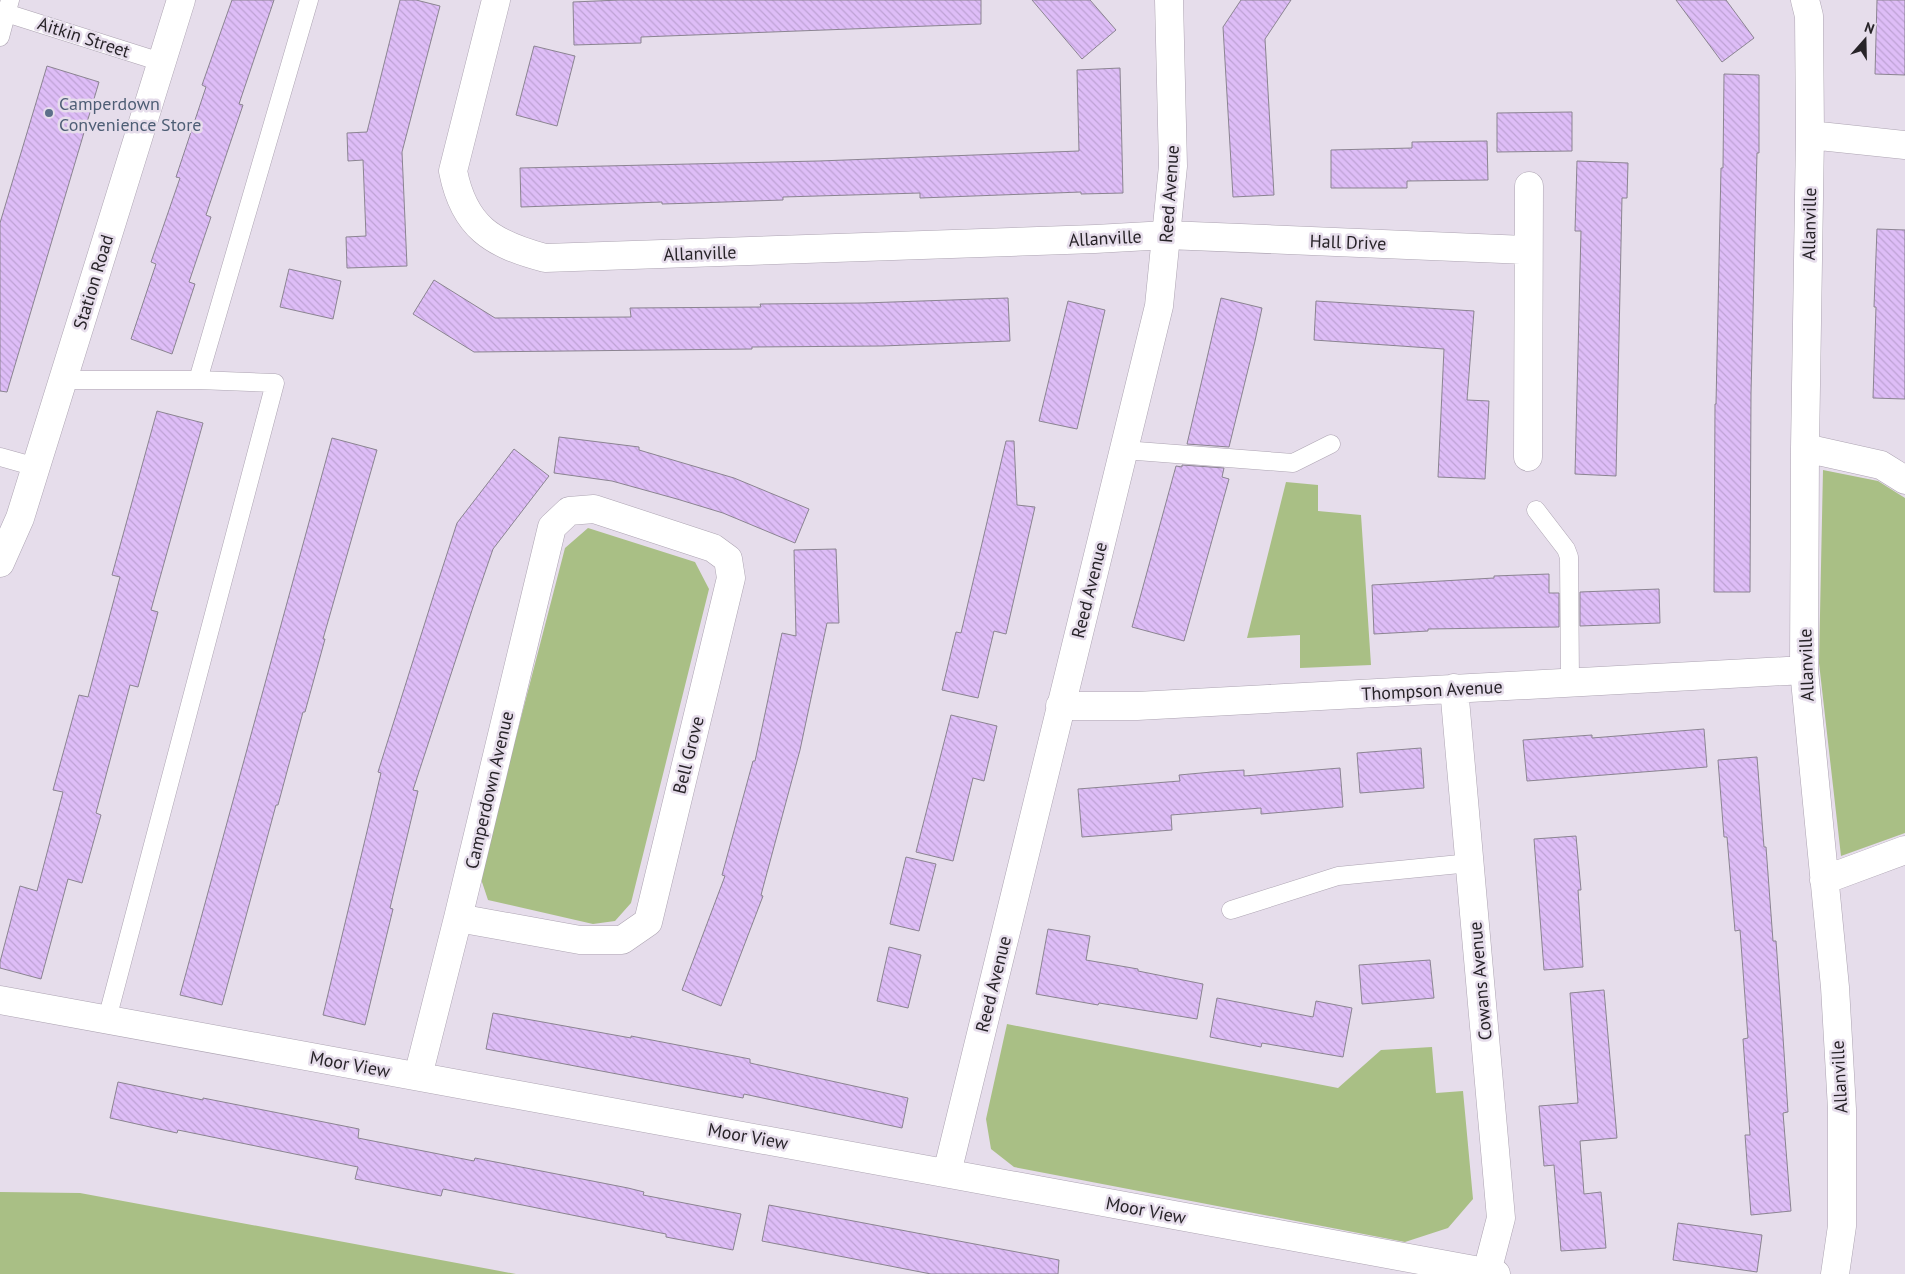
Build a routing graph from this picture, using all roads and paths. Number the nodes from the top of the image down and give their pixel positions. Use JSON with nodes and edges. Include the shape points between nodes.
{"nodes":[{"id":1,"x":181,"y":0,"type":"edge"},
{"id":2,"x":308,"y":0,"type":"edge"},
{"id":3,"x":496,"y":0,"type":"edge"},
{"id":4,"x":1169,"y":0,"type":"edge"},
{"id":5,"x":1805,"y":0,"type":"edge"},
{"id":6,"x":8,"y":6,"type":"edge"},
{"id":7,"x":0,"y":37,"type":"edge"},
{"id":8,"x":161,"y":62,"type":"junction"},
{"id":9,"x":1810,"y":135,"type":"junction"},
{"id":10,"x":1905,"y":145,"type":"edge"},
{"id":11,"x":1529,"y":186,"type":"dead end"},
{"id":12,"x":1167,"y":235,"type":"junction"},
{"id":13,"x":1528,"y":250,"type":"junction"},
{"id":14,"x":63,"y":380,"type":"junction"},
{"id":15,"x":198,"y":380,"type":"junction"},
{"id":16,"x":1331,"y":444,"type":"dead end"},
{"id":17,"x":1805,"y":448,"type":"junction"},
{"id":18,"x":1124,"y":450,"type":"junction"},
{"id":19,"x":0,"y":456,"type":"edge"},
{"id":20,"x":1528,"y":456,"type":"dead end"},
{"id":21,"x":36,"y":467,"type":"junction"},
{"id":22,"x":1905,"y":480,"type":"edge"},
{"id":23,"x":1536,"y":510,"type":"dead end"},
{"id":24,"x":569,"y":511,"type":"joint"},
{"id":25,"x":0,"y":563,"type":"edge"},
{"id":26,"x":1804,"y":670,"type":"junction"},
{"id":27,"x":1570,"y":682,"type":"junction"},
{"id":28,"x":1454,"y":688,"type":"junction"},
{"id":29,"x":1060,"y":706,"type":"junction"},
{"id":30,"x":1905,"y":850,"type":"edge"},
{"id":31,"x":1470,"y":863,"type":"junction"},
{"id":32,"x":1824,"y":880,"type":"junction"},
{"id":33,"x":1231,"y":910,"type":"dead end"},
{"id":34,"x":458,"y":918,"type":"junction"},
{"id":35,"x":0,"y":1000,"type":"edge"},
{"id":36,"x":107,"y":1019,"type":"junction"},
{"id":37,"x":418,"y":1076,"type":"junction"},
{"id":38,"x":947,"y":1173,"type":"junction"},
{"id":39,"x":1492,"y":1273,"type":"edge"},
{"id":40,"x":1835,"y":1274,"type":"edge"}],
"edges":[{"from":1,"to":8,"type":"street","name":"Station Road"},
{"from":2,"to":15,"type":"lane"},
{"from":3,"to":12,"type":"street","name":"Allanville","via":[[453,170],[457,189],[470,218],[505,245],[527,253],[555,258]]},
{"from":4,"to":12,"type":"street","name":"Reed Avenue","via":[[1173,166]]},
{"from":5,"to":9,"type":"street","name":"Allanville","via":[[1809,16]]},
{"from":6,"to":7,"type":"lane","name":"Aitkin Street"},
{"from":6,"to":8,"type":"lane","name":"Aitkin Street"},
{"from":8,"to":14,"type":"street","name":"Station Road"},
{"from":9,"to":10,"type":"street"},
{"from":9,"to":17,"type":"street","name":"Allanville"},
{"from":11,"to":13,"type":"street"},
{"from":12,"to":13,"type":"street","name":"Hall Drive"},
{"from":12,"to":18,"type":"street","name":"Reed Avenue","via":[[1159,306]]},
{"from":13,"to":20,"type":"street"},
{"from":14,"to":15,"type":"lane"},
{"from":14,"to":21,"type":"street","name":"Station Road"},
{"from":15,"to":36,"type":"lane","via":[[275,383]]},
{"from":16,"to":18,"type":"lane","via":[[1293,463]]},
{"from":17,"to":22,"type":"street","via":[[1881,465]]},
{"from":17,"to":26,"type":"street","name":"Allanville"},
{"from":18,"to":29,"type":"street","name":"Reed Avenue"},
{"from":19,"to":21,"type":"lane"},
{"from":21,"to":25,"type":"street","name":"Station Road","via":[[20,518]]},
{"from":23,"to":27,"type":"lane","via":[[1569,557]]},
{"from":24,"to":34,"type":"street","name":"Camperdown Avenue","via":[[552,526]]},
{"from":24,"to":34,"type":"street","name":"Bell Grove","via":[[594,509],[713,548],[728,559],[731,578],[648,922],[622,940],[580,940]]},
{"from":26,"to":27,"type":"street","name":"Thompson Avenue"},
{"from":26,"to":32,"type":"street","name":"Allanville"},
{"from":27,"to":28,"type":"street","name":"Thompson Avenue"},
{"from":28,"to":29,"type":"street","name":"Thompson Avenue","via":[[1138,706]]},
{"from":28,"to":31,"type":"street","name":"Cowans Avenue"},
{"from":29,"to":38,"type":"street","name":"Reed Avenue"},
{"from":30,"to":32,"type":"street"},
{"from":31,"to":33,"type":"lane","via":[[1338,876]]},
{"from":31,"to":39,"type":"street","name":"Cowans Avenue","via":[[1500,1218]]},
{"from":32,"to":40,"type":"street","name":"Allanville","via":[[1842,1109],[1842,1226]]},
{"from":34,"to":37,"type":"street","name":"Camperdown Avenue"},
{"from":35,"to":36,"type":"street","name":"Moor View"},
{"from":36,"to":37,"type":"street","name":"Moor View"},
{"from":37,"to":38,"type":"street","name":"Moor View"},
{"from":38,"to":39,"type":"street","name":"Moor View"}]}
